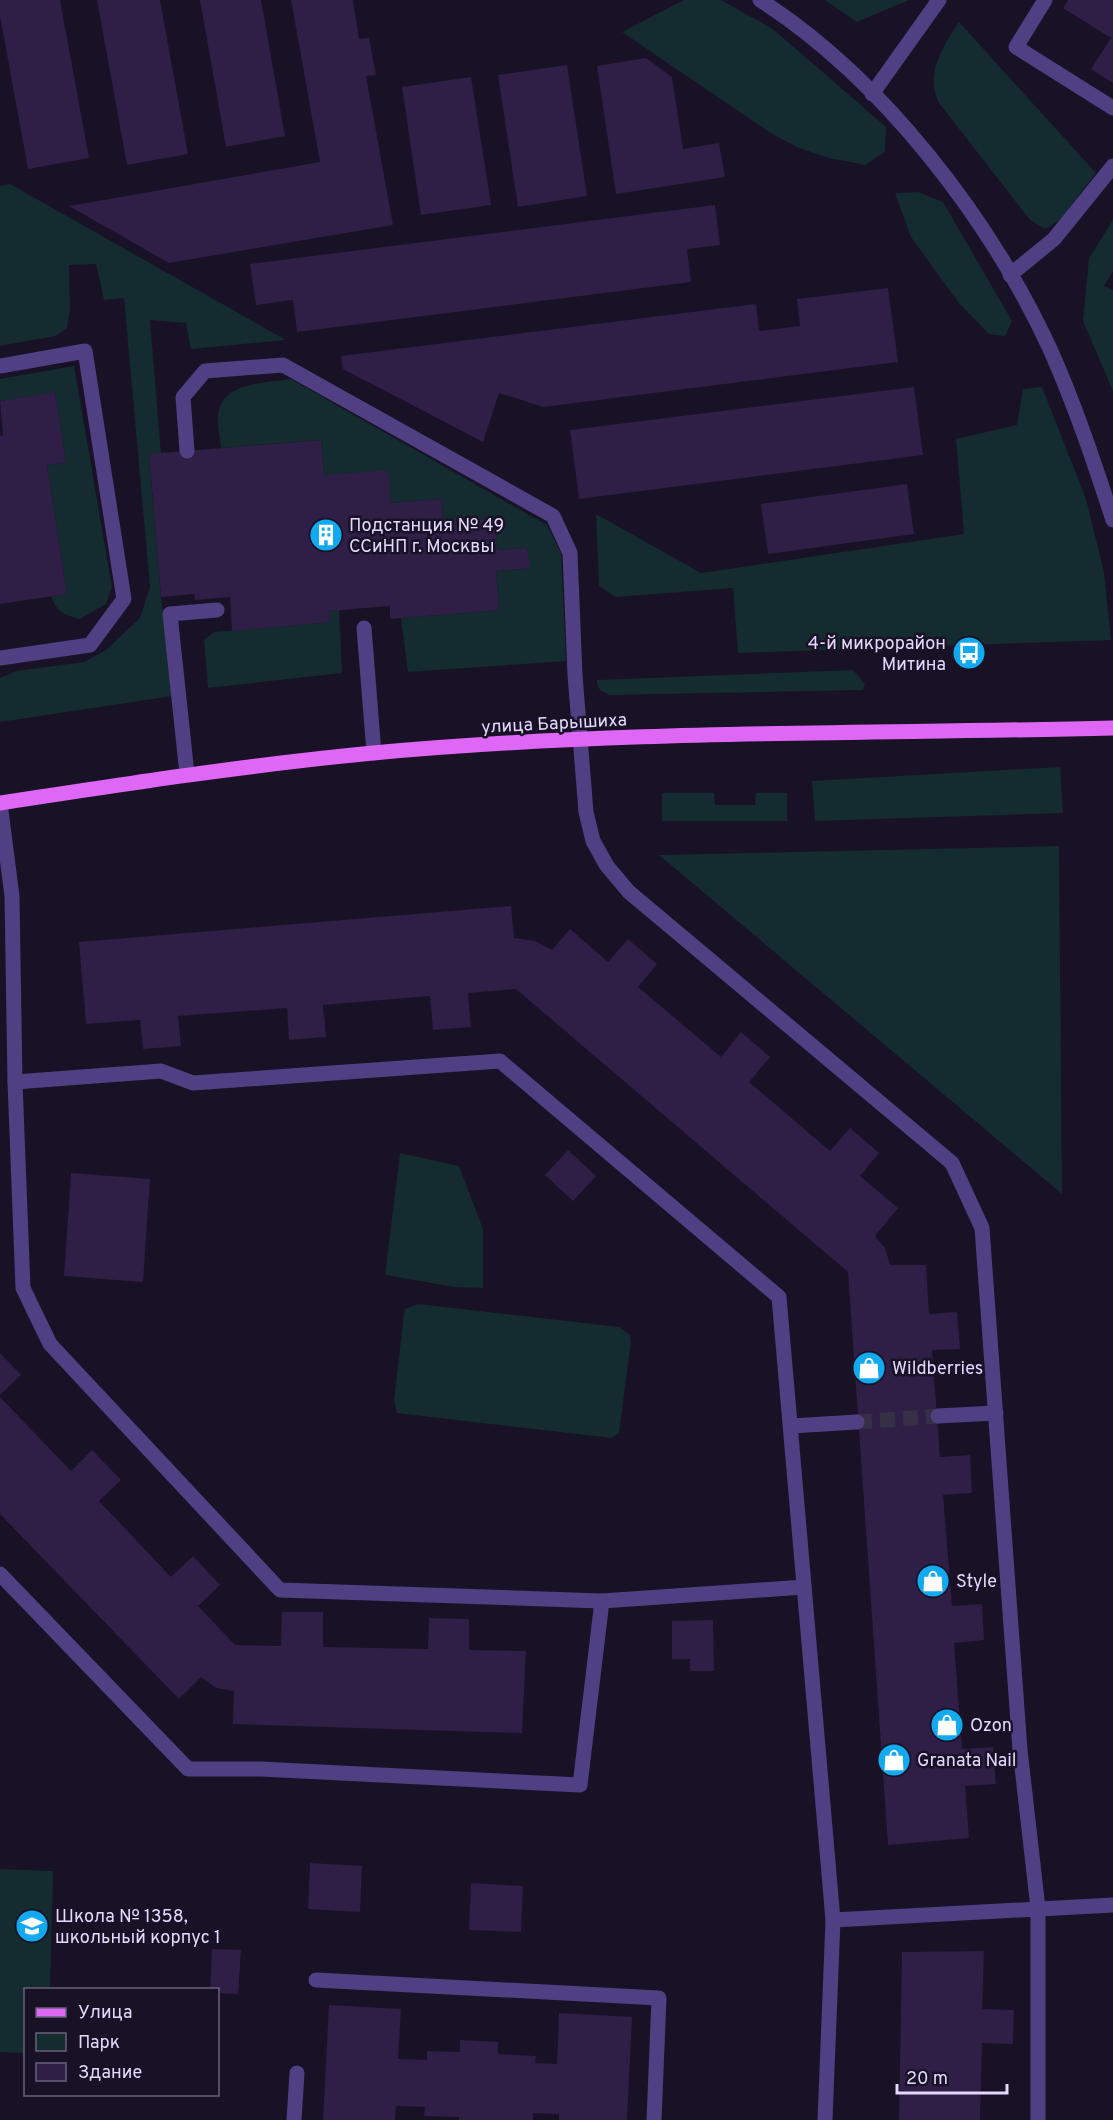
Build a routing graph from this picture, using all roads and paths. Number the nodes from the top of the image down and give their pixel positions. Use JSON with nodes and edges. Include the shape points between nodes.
{"nodes":[{"id":1,"x":760,"y":0,"type":"edge"},
{"id":2,"x":939,"y":0,"type":"edge"},
{"id":3,"x":1045,"y":0,"type":"edge"},
{"id":4,"x":872,"y":94,"type":"junction"},
{"id":5,"x":1113,"y":108,"type":"edge"},
{"id":6,"x":1113,"y":166,"type":"edge"},
{"id":7,"x":1010,"y":275,"type":"junction"},
{"id":8,"x":0,"y":366,"type":"edge"},
{"id":9,"x":187,"y":451,"type":"dead end"},
{"id":10,"x":1113,"y":520,"type":"edge"},
{"id":11,"x":217,"y":610,"type":"dead end"},
{"id":12,"x":364,"y":628,"type":"dead end"},
{"id":13,"x":0,"y":658,"type":"edge"},
{"id":14,"x":1113,"y":728,"type":"edge"},
{"id":15,"x":580,"y":740,"type":"junction"},
{"id":16,"x":374,"y":753,"type":"junction"},
{"id":17,"x":187,"y":774,"type":"junction"},
{"id":18,"x":0,"y":803,"type":"edge"},
{"id":19,"x":15,"y":1082,"type":"junction"},
{"id":20,"x":996,"y":1413,"type":"junction"},
{"id":21,"x":938,"y":1416,"type":"tunnel mouth"},
{"id":22,"x":857,"y":1422,"type":"tunnel mouth"},
{"id":23,"x":791,"y":1426,"type":"junction"},
{"id":24,"x":0,"y":1575,"type":"edge"},
{"id":25,"x":804,"y":1587,"type":"junction"},
{"id":26,"x":602,"y":1601,"type":"junction"},
{"id":27,"x":1113,"y":1905,"type":"edge"},
{"id":28,"x":1038,"y":1908,"type":"junction"},
{"id":29,"x":833,"y":1920,"type":"junction"},
{"id":30,"x":316,"y":1980,"type":"dead end"},
{"id":31,"x":297,"y":2073,"type":"dead end"},
{"id":32,"x":294,"y":2120,"type":"edge"},
{"id":33,"x":654,"y":2120,"type":"edge"},
{"id":34,"x":825,"y":2120,"type":"edge"},
{"id":35,"x":1038,"y":2120,"type":"edge"}],
"edges":[{"from":1,"to":4,"type":"street","via":[[790,19]]},
{"from":2,"to":4,"type":"street"},
{"from":3,"to":5,"type":"street","via":[[1016,47]]},
{"from":4,"to":7,"type":"street","via":[[898,119],[952,186]]},
{"from":6,"to":7,"type":"street","via":[[1054,239]]},
{"from":7,"to":10,"type":"street","via":[[1063,380]]},
{"from":8,"to":13,"type":"street","via":[[85,351],[124,599],[90,645]]},
{"from":9,"to":15,"type":"street","via":[[183,397],[205,371],[283,365],[553,516],[570,553]]},
{"from":11,"to":17,"type":"street","via":[[170,614]]},
{"from":12,"to":16,"type":"street"},
{"from":14,"to":15,"type":"main road","name":"улица Барышиха"},
{"from":15,"to":16,"type":"main road","name":"улица Барышиха"},
{"from":15,"to":20,"type":"street","via":[[586,812],[593,841],[629,892],[952,1163],[982,1228]]},
{"from":16,"to":17,"type":"main road","name":"улица Барышиха"},
{"from":17,"to":18,"type":"main road","name":"улица Барышиха"},
{"from":18,"to":19,"type":"street","via":[[12,896]]},
{"from":19,"to":23,"type":"street","via":[[161,1071],[193,1083],[500,1061],[779,1297]]},
{"from":19,"to":26,"type":"street","via":[[23,1288],[50,1344],[280,1590]]},
{"from":20,"to":21,"type":"street"},
{"from":20,"to":28,"type":"street","via":[[1020,1750]]},
{"from":22,"to":23,"type":"street"},
{"from":23,"to":25,"type":"street"},
{"from":24,"to":26,"type":"street","via":[[188,1769],[580,1785]]},
{"from":25,"to":26,"type":"street"},
{"from":25,"to":29,"type":"street"},
{"from":27,"to":28,"type":"street"},
{"from":28,"to":29,"type":"street"},
{"from":28,"to":35,"type":"street"},
{"from":29,"to":34,"type":"street"},
{"from":30,"to":33,"type":"street","via":[[659,1998]]},
{"from":31,"to":32,"type":"street"}]}
